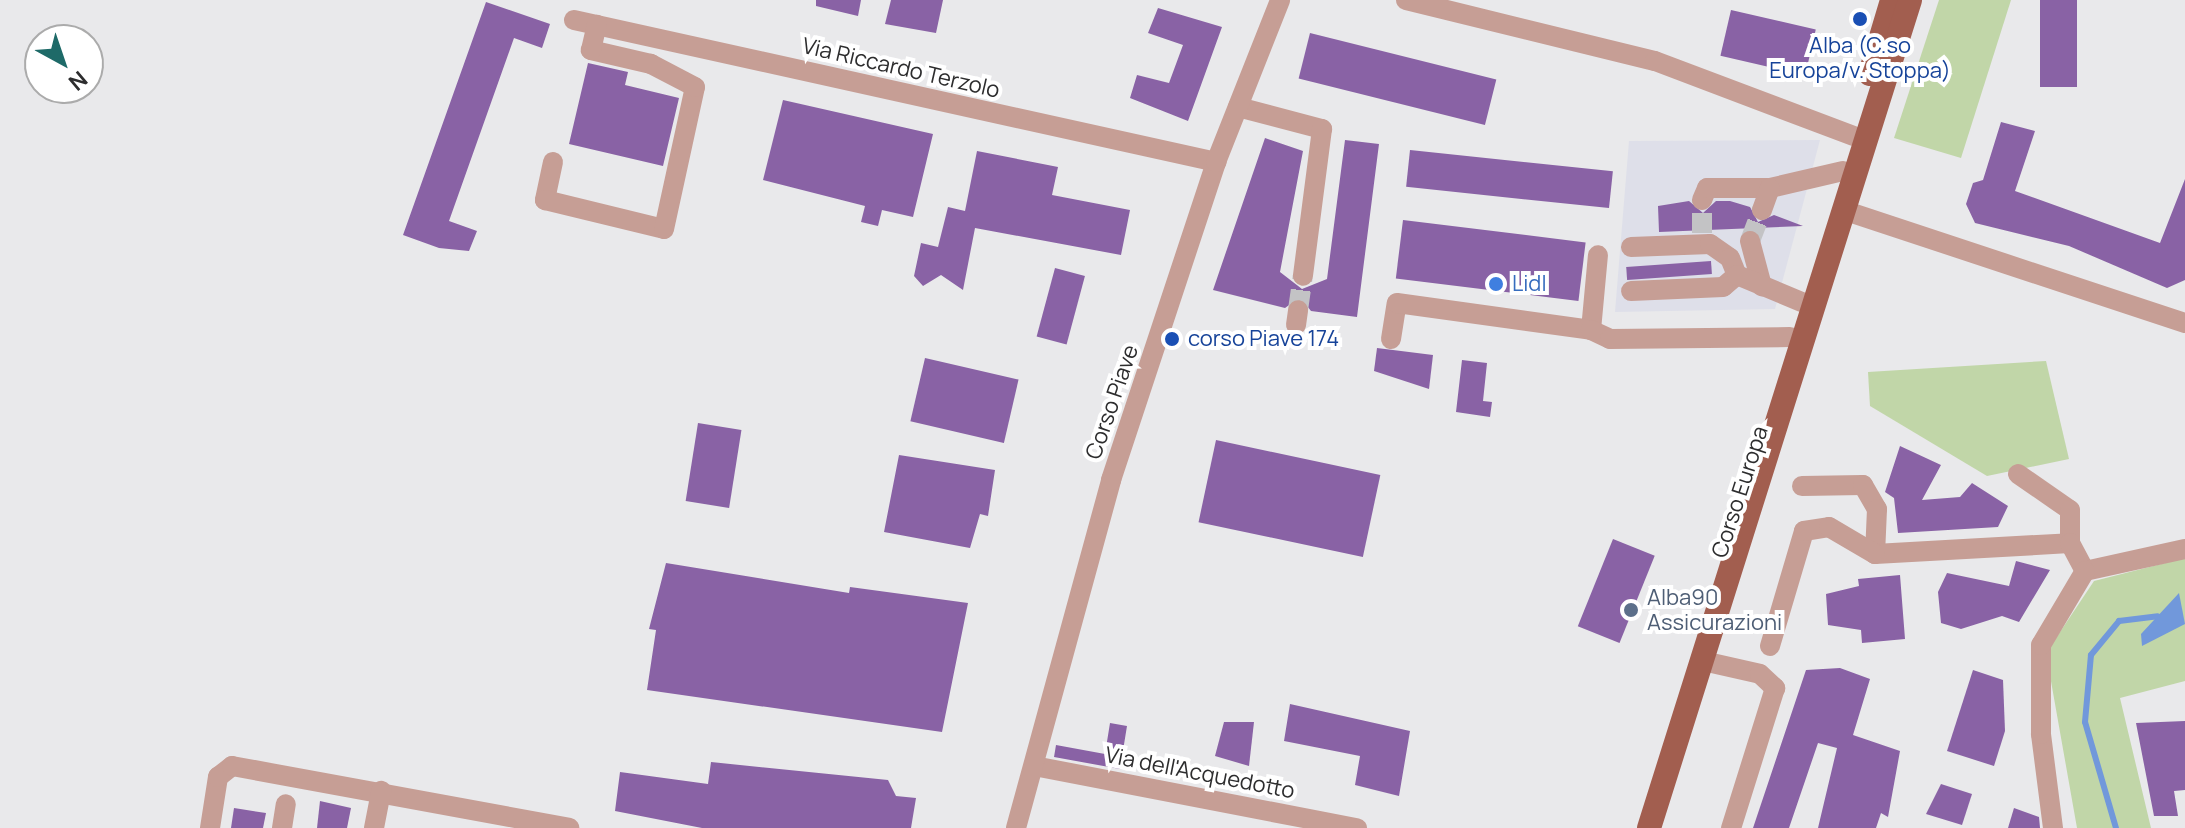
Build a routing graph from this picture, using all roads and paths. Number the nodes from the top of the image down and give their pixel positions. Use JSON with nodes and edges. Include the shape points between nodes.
{"nodes":[{"id":1,"x":1280,"y":0,"type":"edge"},
{"id":2,"x":1406,"y":0,"type":"edge"},
{"id":3,"x":1892,"y":0,"type":"edge"},
{"id":4,"x":1910,"y":0,"type":"edge"},
{"id":5,"x":574,"y":20,"type":"dead end"},
{"id":6,"x":597,"y":25,"type":"junction"},
{"id":7,"x":1238,"y":107,"type":"junction"},
{"id":8,"x":1848,"y":155,"type":"junction"},
{"id":9,"x":553,"y":162,"type":"dead end"},
{"id":10,"x":1216,"y":162,"type":"junction"},
{"id":11,"x":1770,"y":188,"type":"junction"},
{"id":12,"x":1702,"y":200,"type":"dead end"},
{"id":13,"x":1762,"y":210,"type":"tunnel mouth"},
{"id":14,"x":1846,"y":211,"type":"junction"},
{"id":15,"x":1750,"y":241,"type":"tunnel mouth"},
{"id":16,"x":1631,"y":247,"type":"dead end"},
{"id":17,"x":1598,"y":255,"type":"dead end"},
{"id":18,"x":1737,"y":275,"type":"junction"},
{"id":19,"x":1303,"y":276,"type":"tunnel mouth"},
{"id":20,"x":1762,"y":286,"type":"junction"},
{"id":21,"x":1631,"y":291,"type":"dead end"},
{"id":22,"x":1802,"y":302,"type":"junction"},
{"id":23,"x":2185,"y":323,"type":"edge"},
{"id":24,"x":1591,"y":330,"type":"junction"},
{"id":25,"x":1790,"y":337,"type":"junction"},
{"id":26,"x":1391,"y":339,"type":"dead end"},
{"id":27,"x":2018,"y":474,"type":"dead end"},
{"id":28,"x":1802,"y":486,"type":"dead end"},
{"id":29,"x":2070,"y":543,"type":"junction"},
{"id":30,"x":2185,"y":549,"type":"edge"},
{"id":31,"x":1875,"y":554,"type":"junction"},
{"id":32,"x":2085,"y":571,"type":"junction"},
{"id":33,"x":1770,"y":646,"type":"dead end"},
{"id":34,"x":1703,"y":661,"type":"junction"},
{"id":35,"x":1034,"y":766,"type":"junction"},
{"id":36,"x":381,"y":791,"type":"junction"},
{"id":37,"x":286,"y":804,"type":"dead end"},
{"id":38,"x":210,"y":828,"type":"edge"},
{"id":39,"x":282,"y":828,"type":"edge"},
{"id":40,"x":374,"y":828,"type":"edge"},
{"id":41,"x":569,"y":828,"type":"edge"},
{"id":42,"x":1016,"y":828,"type":"edge"},
{"id":43,"x":1357,"y":828,"type":"edge"},
{"id":44,"x":1632,"y":828,"type":"edge"},
{"id":45,"x":1649,"y":828,"type":"edge"},
{"id":46,"x":1731,"y":828,"type":"edge"},
{"id":47,"x":2053,"y":828,"type":"edge"}],
"edges":[{"from":1,"to":7,"type":"street","name":"Corso Piave"},
{"from":2,"to":8,"type":"street","via":[[1655,61]]},
{"from":3,"to":8,"type":"main road","name":"Corso Europa"},
{"from":4,"to":14,"type":"main road","name":"Corso Europa"},
{"from":5,"to":6,"type":"street","name":"Via Riccardo Terzolo"},
{"from":6,"to":9,"type":"street","via":[[591,50],[651,64],[695,87],[664,229],[545,200]]},
{"from":6,"to":10,"type":"street","name":"Via Riccardo Terzolo"},
{"from":7,"to":10,"type":"street","name":"Corso Piave"},
{"from":7,"to":19,"type":"street","via":[[1322,129]]},
{"from":8,"to":11,"type":"street"},
{"from":8,"to":22,"type":"main road","name":"Corso Europa"},
{"from":10,"to":35,"type":"street","name":"Corso Piave","via":[[1111,480]]},
{"from":11,"to":12,"type":"street","via":[[1707,188]]},
{"from":11,"to":13,"type":"street"},
{"from":14,"to":23,"type":"street"},
{"from":14,"to":34,"type":"main road","name":"Corso Europa"},
{"from":15,"to":20,"type":"street"},
{"from":16,"to":18,"type":"street","via":[[1706,238],[1730,258]]},
{"from":17,"to":24,"type":"street"},
{"from":18,"to":20,"type":"street"},
{"from":18,"to":21,"type":"street","via":[[1723,287]]},
{"from":20,"to":22,"type":"street"},
{"from":22,"to":25,"type":"main road","name":"Corso Europa"},
{"from":24,"to":25,"type":"street","via":[[1632,341]]},
{"from":24,"to":26,"type":"street","via":[[1397,303]]},
{"from":25,"to":44,"type":"main road","name":"Corso Europa"},
{"from":27,"to":29,"type":"street","via":[[2070,510]]},
{"from":28,"to":31,"type":"street","via":[[1863,485],[1877,509]]},
{"from":29,"to":31,"type":"street"},
{"from":29,"to":32,"type":"street"},
{"from":30,"to":32,"type":"street"},
{"from":31,"to":33,"type":"street","via":[[1829,527],[1804,531]]},
{"from":32,"to":47,"type":"street","via":[[2041,645],[2041,734]]},
{"from":34,"to":45,"type":"main road","name":"Corso Europa"},
{"from":34,"to":46,"type":"street","via":[[1760,674],[1775,688]]},
{"from":35,"to":42,"type":"street","name":"Corso Piave"},
{"from":35,"to":43,"type":"street","name":"Via dell'Acquedotto"},
{"from":36,"to":38,"type":"street","via":[[232,766],[218,777]]},
{"from":36,"to":40,"type":"street"},
{"from":36,"to":41,"type":"street"},
{"from":37,"to":39,"type":"street"}]}
